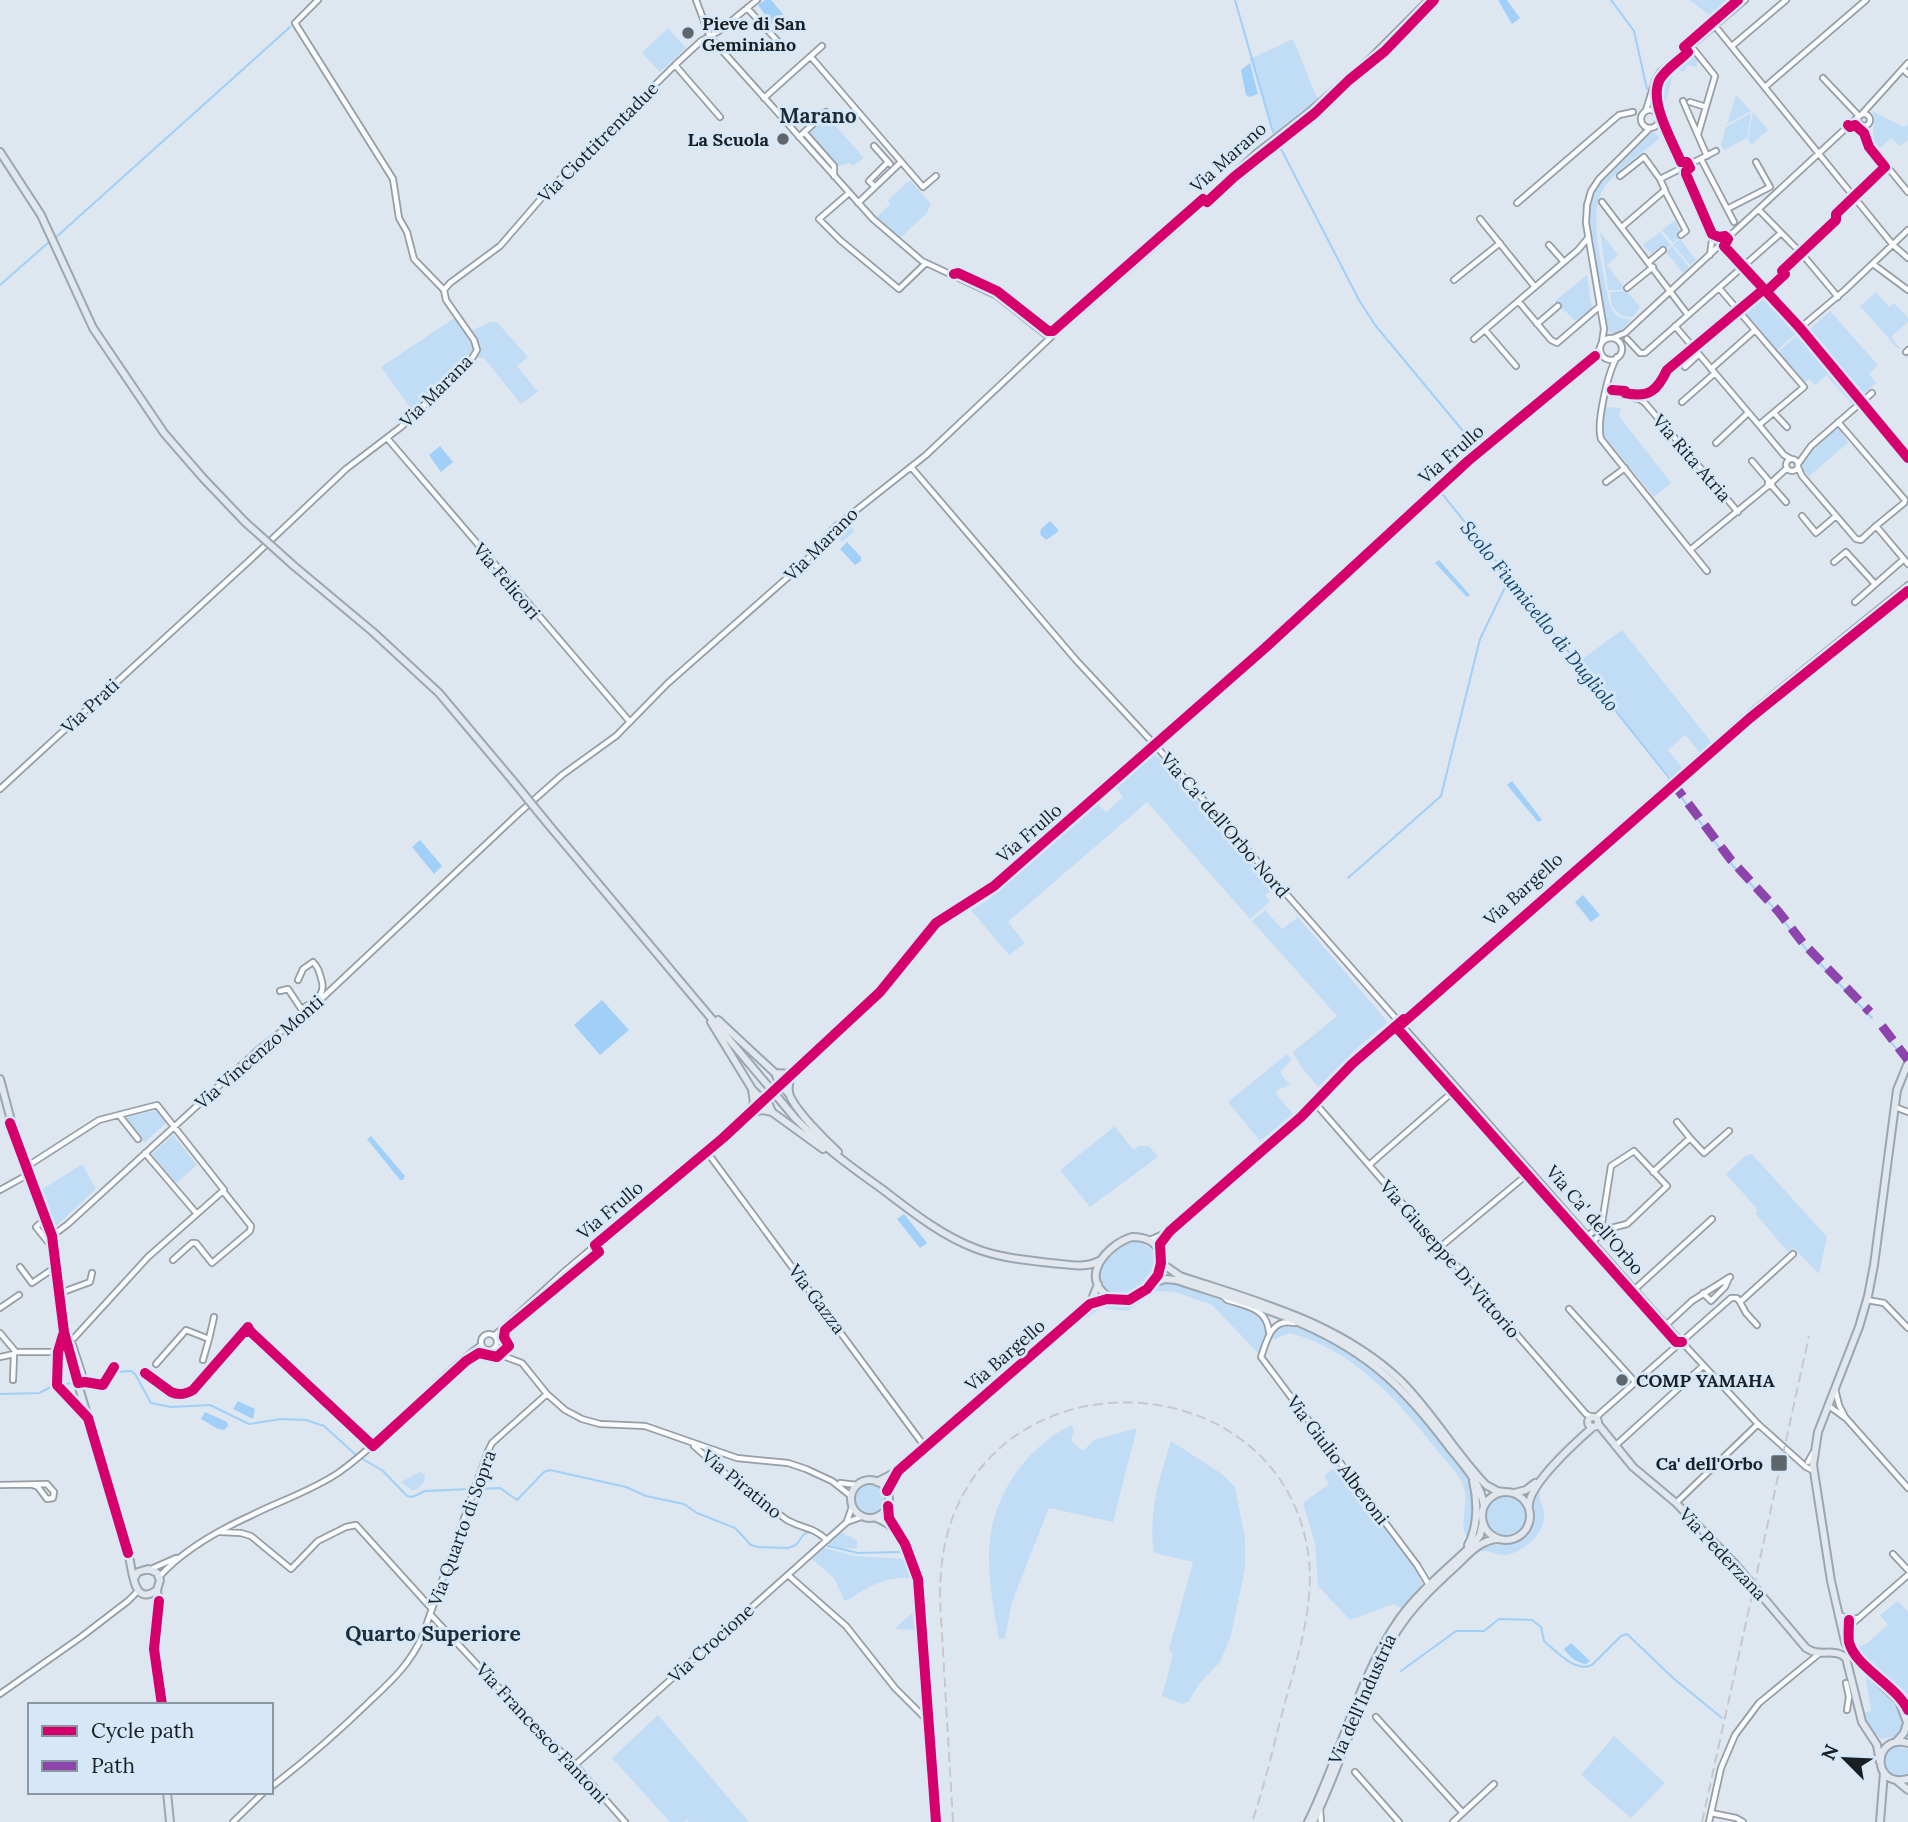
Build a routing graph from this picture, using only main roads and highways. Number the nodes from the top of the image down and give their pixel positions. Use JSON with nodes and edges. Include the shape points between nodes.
{"nodes":[{"id":1,"x":0,"y":152,"type":"edge"},
{"id":2,"x":703,"y":1008,"type":"junction"},
{"id":3,"x":1908,"y":1063,"type":"edge"},
{"id":4,"x":775,"y":1073,"type":"junction"},
{"id":5,"x":0,"y":1079,"type":"edge"},
{"id":6,"x":752,"y":1089,"type":"junction"},
{"id":7,"x":789,"y":1094,"type":"junction"},
{"id":8,"x":772,"y":1112,"type":"junction"},
{"id":9,"x":861,"y":1174,"type":"junction"},
{"id":10,"x":1099,"y":1261,"type":"junction"},
{"id":11,"x":1161,"y":1263,"type":"junction"},
{"id":12,"x":1077,"y":1266,"type":"junction"},
{"id":13,"x":1097,"y":1281,"type":"junction"},
{"id":14,"x":1153,"y":1283,"type":"junction"},
{"id":15,"x":1111,"y":1298,"type":"junction"},
{"id":16,"x":1090,"y":1304,"type":"junction"},
{"id":17,"x":1592,"y":1422,"type":"junction"},
{"id":18,"x":898,"y":1471,"type":"junction"},
{"id":19,"x":1472,"y":1476,"type":"junction"},
{"id":20,"x":877,"y":1482,"type":"junction"},
{"id":21,"x":887,"y":1491,"type":"junction"},
{"id":22,"x":1504,"y":1492,"type":"junction"},
{"id":23,"x":1513,"y":1493,"type":"junction"},
{"id":24,"x":888,"y":1506,"type":"junction"},
{"id":25,"x":1485,"y":1506,"type":"junction"},
{"id":26,"x":1529,"y":1508,"type":"junction"},
{"id":27,"x":876,"y":1518,"type":"junction"},
{"id":28,"x":1483,"y":1522,"type":"junction"},
{"id":29,"x":895,"y":1529,"type":"junction"},
{"id":30,"x":1499,"y":1539,"type":"junction"},
{"id":31,"x":128,"y":1553,"type":"junction"},
{"id":32,"x":1463,"y":1553,"type":"junction"},
{"id":33,"x":141,"y":1570,"type":"junction"},
{"id":34,"x":135,"y":1578,"type":"junction"},
{"id":35,"x":157,"y":1590,"type":"junction"},
{"id":36,"x":142,"y":1593,"type":"junction"},
{"id":37,"x":158,"y":1617,"type":"junction"},
{"id":38,"x":162,"y":1703,"type":"edge"},
{"id":39,"x":1908,"y":1724,"type":"edge"},
{"id":40,"x":1873,"y":1739,"type":"junction"},
{"id":41,"x":1893,"y":1743,"type":"junction"},
{"id":42,"x":1908,"y":1744,"type":"edge"},
{"id":43,"x":1880,"y":1762,"type":"junction"},
{"id":44,"x":1884,"y":1772,"type":"junction"},
{"id":45,"x":1908,"y":1779,"type":"edge"},
{"id":46,"x":1895,"y":1780,"type":"junction"},
{"id":47,"x":1908,"y":1790,"type":"edge"},
{"id":48,"x":1881,"y":1793,"type":"junction"},
{"id":49,"x":167,"y":1794,"type":"edge"},
{"id":50,"x":170,"y":1822,"type":"edge"},
{"id":51,"x":936,"y":1822,"type":"edge"},
{"id":52,"x":1311,"y":1822,"type":"edge"},
{"id":53,"x":1880,"y":1822,"type":"edge"}],
"edges":[{"from":1,"to":2,"type":"main road","bridge":true,"via":[[41,215],[93,328],[164,433],[245,522],[439,693]]},
{"from":2,"to":4,"type":"main road"},
{"from":2,"to":6,"type":"main road"},
{"from":2,"to":9,"type":"main road","bridge":true,"via":[[794,1118]]},
{"from":3,"to":39,"type":"main road","via":[[1899,1081],[1867,1300],[1825,1415],[1812,1466],[1844,1638],[1857,1661],[1899,1701]]},
{"from":4,"to":7,"type":"main road","via":[[777,1088]]},
{"from":4,"to":7,"type":"main road","via":[[792,1074]]},
{"from":5,"to":31,"type":"main road","via":[[10,1123],[47,1217],[68,1343]]},
{"from":6,"to":8,"type":"main road","via":[[766,1098]]},
{"from":6,"to":8,"type":"main road","via":[[750,1113]]},
{"from":7,"to":9,"type":"main road","via":[[823,1138]]},
{"from":8,"to":9,"type":"main road"},
{"from":9,"to":12,"type":"main road","via":[[935,1229],[965,1245],[1006,1257]]},
{"from":10,"to":11,"type":"main road","via":[[1125,1239],[1138,1237],[1159,1253]]},
{"from":10,"to":12,"type":"main road"},
{"from":10,"to":13,"type":"main road"},
{"from":11,"to":14,"type":"main road"},
{"from":11,"to":22,"type":"main road","via":[[1180,1276],[1298,1315],[1361,1349],[1411,1392],[1486,1485]]},
{"from":12,"to":13,"type":"main road"},
{"from":13,"to":15,"type":"main road"},
{"from":13,"to":16,"type":"main road","name":"Via Bargello"},
{"from":14,"to":15,"type":"main road","via":[[1134,1298]]},
{"from":14,"to":19,"type":"main road","via":[[1176,1280],[1286,1317],[1332,1338],[1401,1389]]},
{"from":15,"to":16,"type":"main road","name":"Via Bargello"},
{"from":16,"to":18,"type":"main road","name":"Via Bargello"},
{"from":17,"to":23,"type":"main road","via":[[1531,1486]]},
{"from":17,"to":26,"type":"main road","via":[[1537,1485],[1529,1497]]},
{"from":17,"to":40,"type":"main road","name":"Via Pederzana","via":[[1735,1564],[1810,1651],[1840,1653],[1848,1662],[1862,1722]]},
{"from":18,"to":20,"type":"main road"},
{"from":18,"to":21,"type":"main road"},
{"from":19,"to":25,"type":"main road"},
{"from":19,"to":32,"type":"main road","via":[[1475,1530]]},
{"from":20,"to":21,"type":"main road"},
{"from":20,"to":27,"type":"main road","via":[[866,1480],[851,1496],[852,1507],[861,1517]]},
{"from":21,"to":24,"type":"main road"},
{"from":22,"to":23,"type":"main road"},
{"from":22,"to":25,"type":"main road"},
{"from":23,"to":26,"type":"main road"},
{"from":24,"to":27,"type":"main road"},
{"from":24,"to":29,"type":"main road"},
{"from":25,"to":28,"type":"main road"},
{"from":26,"to":30,"type":"main road","via":[[1530,1520],[1521,1535]]},
{"from":27,"to":29,"type":"main road"},
{"from":28,"to":30,"type":"main road","via":[[1488,1533]]},
{"from":28,"to":32,"type":"main road","name":"Via dell'Industria","via":[[1478,1539]]},
{"from":29,"to":51,"type":"main road","via":[[918,1579]]},
{"from":30,"to":52,"type":"main road","name":"Via dell'Industria","via":[[1474,1549],[1425,1595],[1397,1631]]},
{"from":31,"to":33,"type":"main road"},
{"from":31,"to":34,"type":"main road"},
{"from":32,"to":52,"type":"main road","name":"Via dell'Industria","via":[[1402,1616],[1381,1650]]},
{"from":33,"to":34,"type":"main road"},
{"from":33,"to":35,"type":"main road","via":[[151,1569],[159,1577]]},
{"from":34,"to":36,"type":"main road","via":[[134,1585]]},
{"from":35,"to":36,"type":"main road"},
{"from":35,"to":37,"type":"main road"},
{"from":36,"to":37,"type":"main road","via":[[153,1601]]},
{"from":37,"to":38,"type":"main road","via":[[154,1649]]},
{"from":39,"to":41,"type":"main road"},
{"from":40,"to":41,"type":"main road"},
{"from":40,"to":43,"type":"main road"},
{"from":41,"to":42,"type":"main road"},
{"from":41,"to":43,"type":"main road"},
{"from":43,"to":44,"type":"main road"},
{"from":44,"to":46,"type":"main road"},
{"from":44,"to":48,"type":"main road"},
{"from":45,"to":46,"type":"main road"},
{"from":46,"to":47,"type":"main road"},
{"from":46,"to":48,"type":"main road"},
{"from":48,"to":53,"type":"main road"},
{"from":49,"to":50,"type":"main road"}]}
